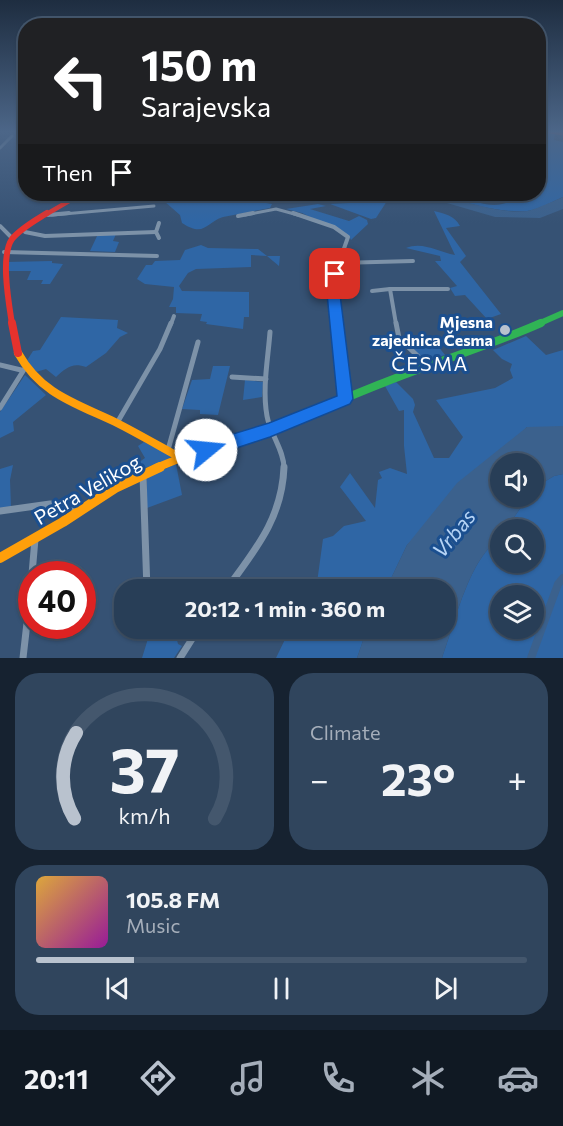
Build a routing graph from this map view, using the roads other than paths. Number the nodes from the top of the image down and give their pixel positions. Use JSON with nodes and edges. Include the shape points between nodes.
{"nodes":[{"id":1,"x":70,"y":201,"type":"edge"},
{"id":2,"x":154,"y":206,"type":"dead end"},
{"id":3,"x":48,"y":215,"type":"junction"},
{"id":4,"x":238,"y":216,"type":"dead end"},
{"id":5,"x":159,"y":223,"type":"dead end"},
{"id":6,"x":0,"y":226,"type":"edge"},
{"id":7,"x":156,"y":232,"type":"junction"},
{"id":8,"x":16,"y":236,"type":"junction"},
{"id":9,"x":159,"y":238,"type":"dead end"},
{"id":10,"x":4,"y":252,"type":"junction"},
{"id":11,"x":157,"y":255,"type":"dead end"},
{"id":12,"x":412,"y":261,"type":"dead end"},
{"id":13,"x":339,"y":264,"type":"junction"},
{"id":14,"x":448,"y":289,"type":"dead end"},
{"id":15,"x":390,"y":290,"type":"junction"},
{"id":16,"x":372,"y":291,"type":"dead end"},
{"id":17,"x":563,"y":313,"type":"edge"},
{"id":18,"x":174,"y":316,"type":"dead end"},
{"id":19,"x":270,"y":332,"type":"dead end"},
{"id":20,"x":198,"y":342,"type":"dead end"},
{"id":21,"x":0,"y":365,"type":"edge"},
{"id":22,"x":429,"y":367,"type":"junction"},
{"id":23,"x":23,"y":369,"type":"junction"},
{"id":24,"x":232,"y":377,"type":"dead end"},
{"id":25,"x":266,"y":379,"type":"junction"},
{"id":26,"x":345,"y":399,"type":"junction"},
{"id":27,"x":0,"y":408,"type":"edge"},
{"id":28,"x":117,"y":423,"type":"junction"},
{"id":29,"x":270,"y":430,"type":"junction"},
{"id":30,"x":168,"y":450,"type":"junction"},
{"id":31,"x":181,"y":458,"type":"junction"},
{"id":32,"x":143,"y":474,"type":"junction"},
{"id":33,"x":80,"y":510,"type":"junction"},
{"id":34,"x":0,"y":511,"type":"edge"},
{"id":35,"x":35,"y":539,"type":"junction"},
{"id":36,"x":0,"y":558,"type":"edge"},
{"id":37,"x":33,"y":561,"type":"edge"},
{"id":38,"x":147,"y":579,"type":"edge"},
{"id":39,"x":234,"y":579,"type":"edge"},
{"id":40,"x":25,"y":639,"type":"edge"},
{"id":41,"x":192,"y":639,"type":"edge"},
{"id":42,"x":23,"y":658,"type":"edge"},
{"id":43,"x":180,"y":658,"type":"edge"}],
"edges":[{"from":1,"to":3,"type":"street"},
{"from":2,"to":3,"type":"street"},
{"from":3,"to":8,"type":"street"},
{"from":4,"to":13,"type":"street","via":[[276,209],[334,227],[349,239]]},
{"from":5,"to":7,"type":"street"},
{"from":6,"to":8,"type":"street"},
{"from":7,"to":8,"type":"street"},
{"from":7,"to":9,"type":"street"},
{"from":8,"to":10,"type":"street"},
{"from":10,"to":11,"type":"street"},
{"from":10,"to":23,"type":"street","via":[[2,291]]},
{"from":12,"to":13,"type":"street"},
{"from":13,"to":26,"type":"street","via":[[334,294]]},
{"from":14,"to":15,"type":"street"},
{"from":15,"to":16,"type":"street"},
{"from":15,"to":22,"type":"street","via":[[399,338]]},
{"from":17,"to":22,"type":"street","name":"Petra Velikog"},
{"from":18,"to":28,"type":"street","via":[[160,349]]},
{"from":19,"to":25,"type":"street"},
{"from":20,"to":30,"type":"street"},
{"from":21,"to":23,"type":"street"},
{"from":22,"to":26,"type":"street","name":"Petra Velikog"},
{"from":23,"to":27,"type":"street"},
{"from":23,"to":28,"type":"street","via":[[55,396]]},
{"from":24,"to":25,"type":"street"},
{"from":25,"to":29,"type":"street"},
{"from":26,"to":29,"type":"street","name":"Petra Velikog"},
{"from":28,"to":30,"type":"street"},
{"from":29,"to":31,"type":"street","name":"Petra Velikog"},
{"from":29,"to":39,"type":"street","via":[[284,462],[281,490],[268,531]]},
{"from":30,"to":31,"type":"street"},
{"from":31,"to":32,"type":"street","name":"Petra Velikog"},
{"from":32,"to":33,"type":"street","name":"Petra Velikog"},
{"from":32,"to":38,"type":"street"},
{"from":33,"to":34,"type":"street","via":[[42,503]]},
{"from":33,"to":35,"type":"street","name":"Petra Velikog"},
{"from":35,"to":36,"type":"street","name":"Petra Velikog"},
{"from":35,"to":37,"type":"street"},
{"from":40,"to":42,"type":"street"},
{"from":41,"to":43,"type":"street"}]}
